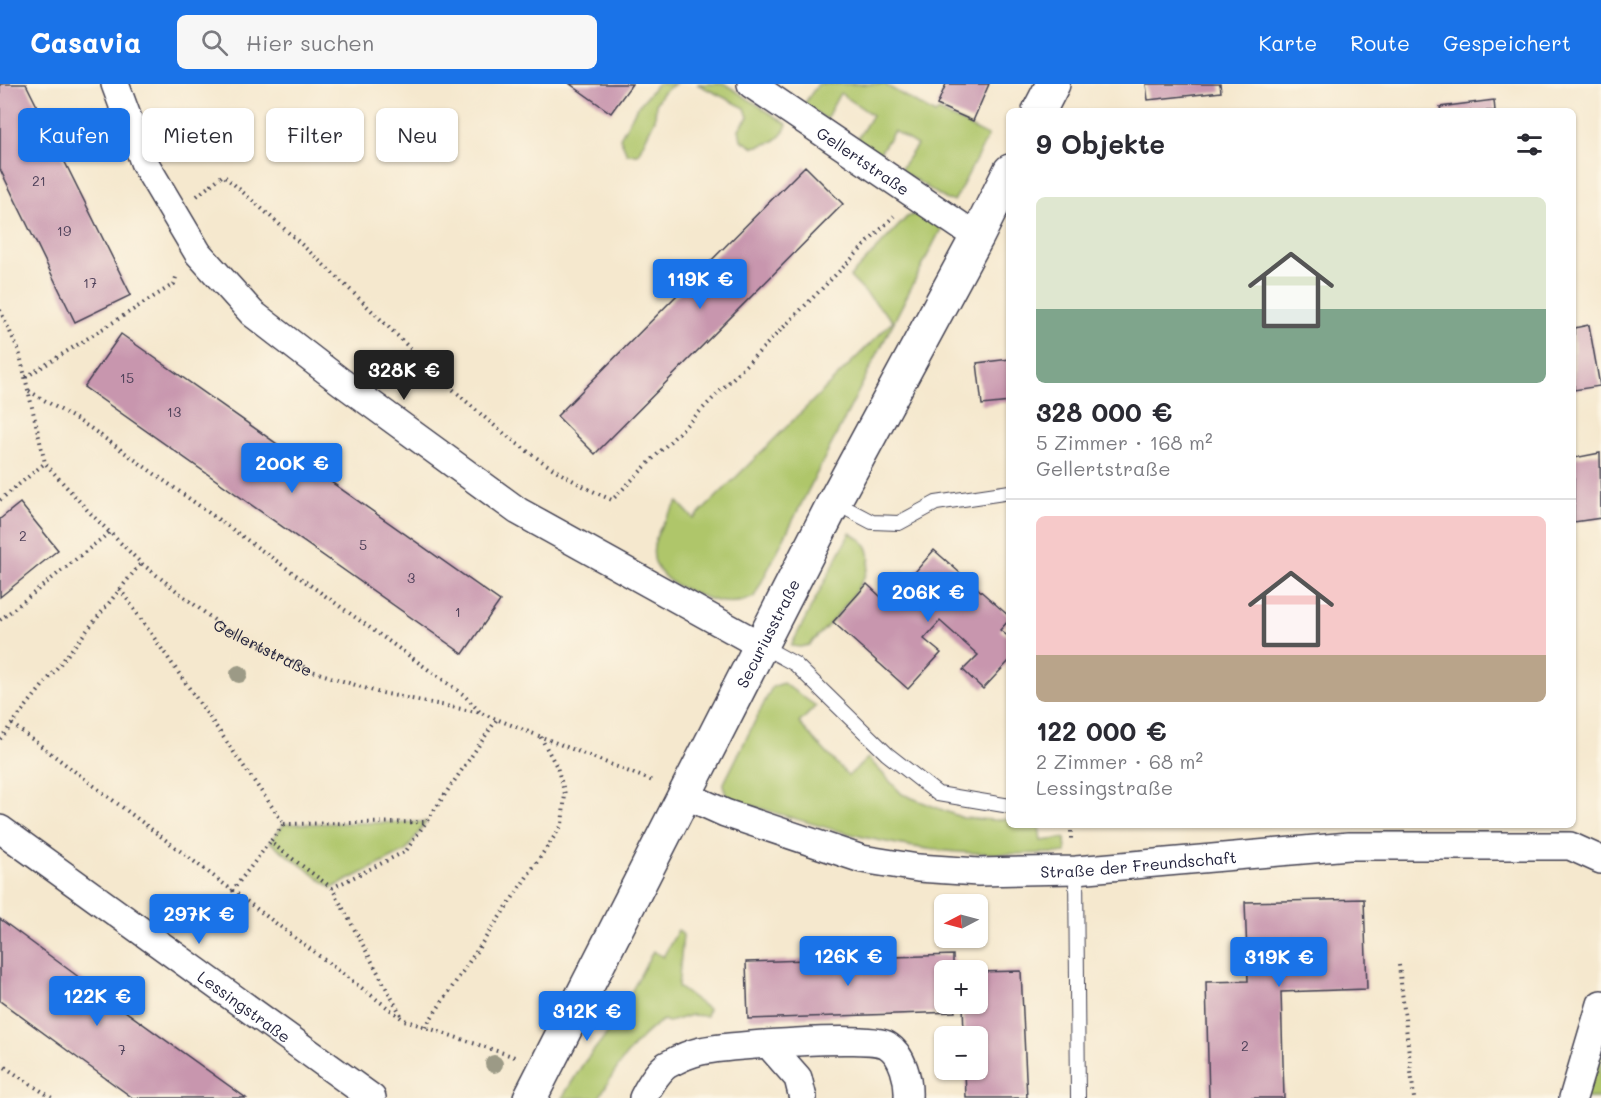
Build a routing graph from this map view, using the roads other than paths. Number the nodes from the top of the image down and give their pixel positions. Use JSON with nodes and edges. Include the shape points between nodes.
{"nodes":[{"id":1,"x":116,"y":84,"type":"edge"},
{"id":2,"x":751,"y":84,"type":"edge"},
{"id":3,"x":1053,"y":84,"type":"edge"},
{"id":4,"x":1041,"y":108,"type":"edge"},
{"id":5,"x":1006,"y":179,"type":"edge"},
{"id":6,"x":977,"y":237,"type":"junction"},
{"id":7,"x":1006,"y":493,"type":"edge"},
{"id":8,"x":834,"y":502,"type":"junction"},
{"id":9,"x":760,"y":645,"type":"junction"},
{"id":10,"x":685,"y":795,"type":"junction"},
{"id":11,"x":1006,"y":805,"type":"edge"},
{"id":12,"x":0,"y":829,"type":"edge"},
{"id":13,"x":1601,"y":860,"type":"edge"},
{"id":14,"x":1076,"y":870,"type":"junction"},
{"id":15,"x":1601,"y":1004,"type":"edge"},
{"id":16,"x":768,"y":1044,"type":"junction"},
{"id":17,"x":372,"y":1098,"type":"edge"},
{"id":18,"x":530,"y":1098,"type":"edge"},
{"id":19,"x":643,"y":1098,"type":"edge"},
{"id":20,"x":803,"y":1098,"type":"edge"},
{"id":21,"x":908,"y":1098,"type":"edge"},
{"id":22,"x":1078,"y":1098,"type":"edge"},
{"id":23,"x":1574,"y":1098,"type":"edge"}],
"edges":[{"from":1,"to":9,"type":"street","via":[[144,162],[198,253],[252,312],[518,511]]},
{"from":2,"to":6,"type":"street","name":"Gellertstraße"},
{"from":3,"to":4,"type":"street"},
{"from":5,"to":6,"type":"street","name":"Securiusstraße"},
{"from":6,"to":8,"type":"street","name":"Securiusstraße"},
{"from":7,"to":8,"type":"lane","via":[[936,503],[898,523],[872,522]]},
{"from":8,"to":9,"type":"street","name":"Securiusstraße"},
{"from":9,"to":10,"type":"street","name":"Securiusstraße"},
{"from":9,"to":11,"type":"lane","via":[[795,664],[887,754],[938,794]]},
{"from":10,"to":14,"type":"street","name":"Straße der Freundschaft","via":[[725,813],[862,859],[978,872]]},
{"from":10,"to":18,"type":"street","name":"Securiusstraße"},
{"from":12,"to":17,"type":"street","name":"Lessingstraße"},
{"from":13,"to":14,"type":"street","name":"Straße der Freundschaft","via":[[1570,846],[1349,846]]},
{"from":14,"to":22,"type":"lane"},
{"from":15,"to":23,"type":"street"},
{"from":16,"to":19,"type":"street","via":[[690,1055],[665,1066]]},
{"from":16,"to":20,"type":"street","via":[[798,1077]]},
{"from":16,"to":21,"type":"street","via":[[857,1040],[887,1044],[902,1062]]}]}
